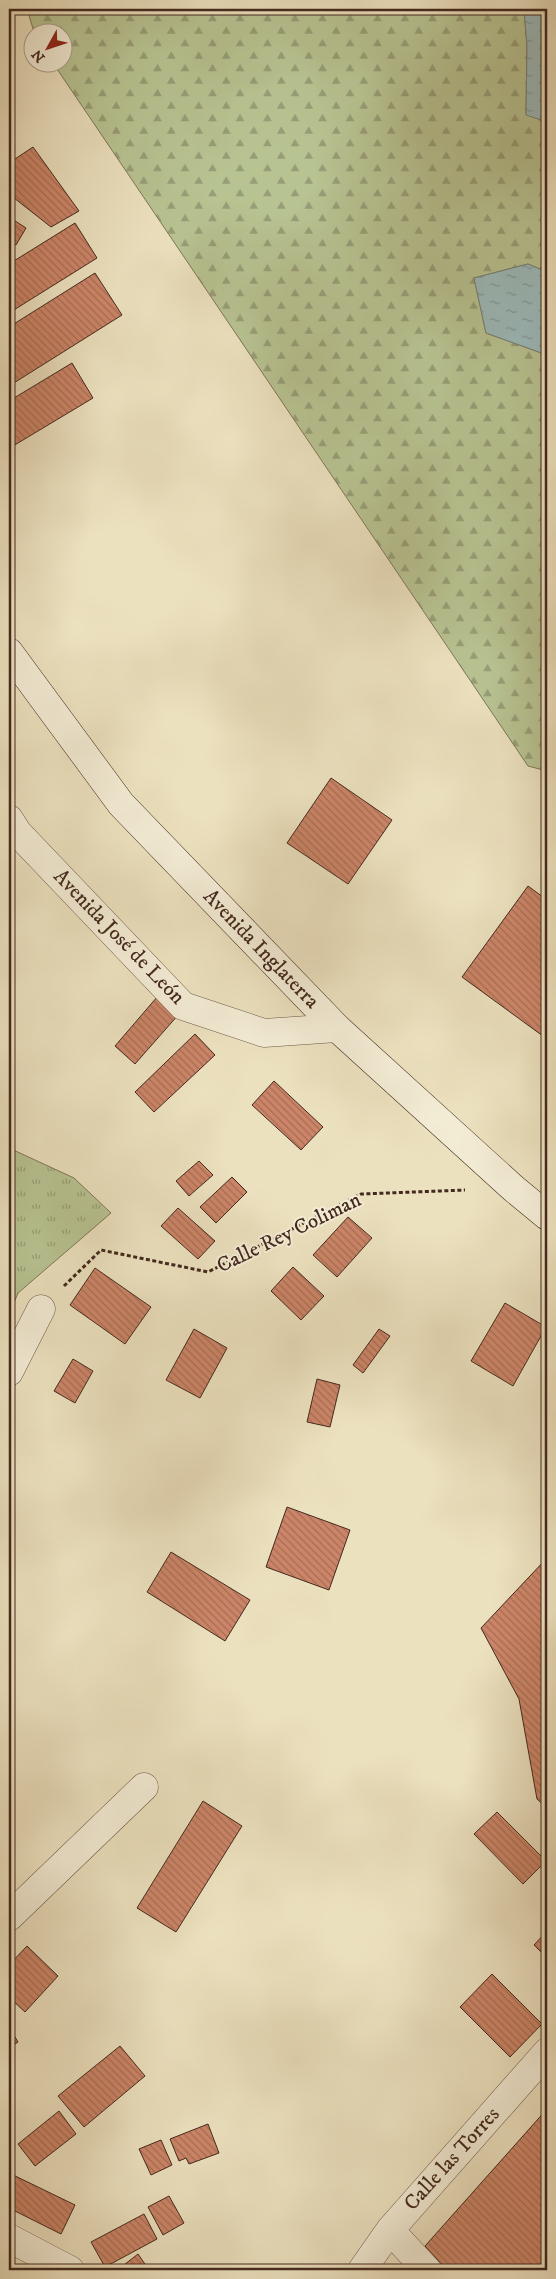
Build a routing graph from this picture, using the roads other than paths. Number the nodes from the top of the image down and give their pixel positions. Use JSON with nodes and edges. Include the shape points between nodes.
{"nodes":[{"id":1,"x":9,"y":652,"type":"edge"},
{"id":2,"x":9,"y":819,"type":"edge"},
{"id":3,"x":337,"y":1028,"type":"junction"},
{"id":4,"x":547,"y":1216,"type":"edge"},
{"id":5,"x":41,"y":1309,"type":"road end"},
{"id":6,"x":9,"y":1372,"type":"edge"},
{"id":7,"x":144,"y":1787,"type":"dead end"},
{"id":8,"x":9,"y":1917,"type":"edge"},
{"id":9,"x":547,"y":2052,"type":"edge"},
{"id":10,"x":390,"y":2230,"type":"junction"},
{"id":11,"x":9,"y":2238,"type":"edge"},
{"id":12,"x":70,"y":2270,"type":"edge"},
{"id":13,"x":362,"y":2270,"type":"edge"},
{"id":14,"x":427,"y":2270,"type":"edge"}],
"edges":[{"from":1,"to":3,"type":"street","name":"Avenida Inglaterra","via":[[122,804]]},
{"from":2,"to":3,"type":"street","name":"Avenida José de León","via":[[18,833],[183,1006],[264,1033]]},
{"from":3,"to":4,"type":"street","name":"Avenida Inglaterra"},
{"from":5,"to":6,"type":"street"},
{"from":7,"to":8,"type":"street"},
{"from":9,"to":10,"type":"street","name":"Calle las Torres"},
{"from":10,"to":13,"type":"street","name":"Calle las Torres"},
{"from":10,"to":14,"type":"street"},
{"from":11,"to":12,"type":"street"}]}
